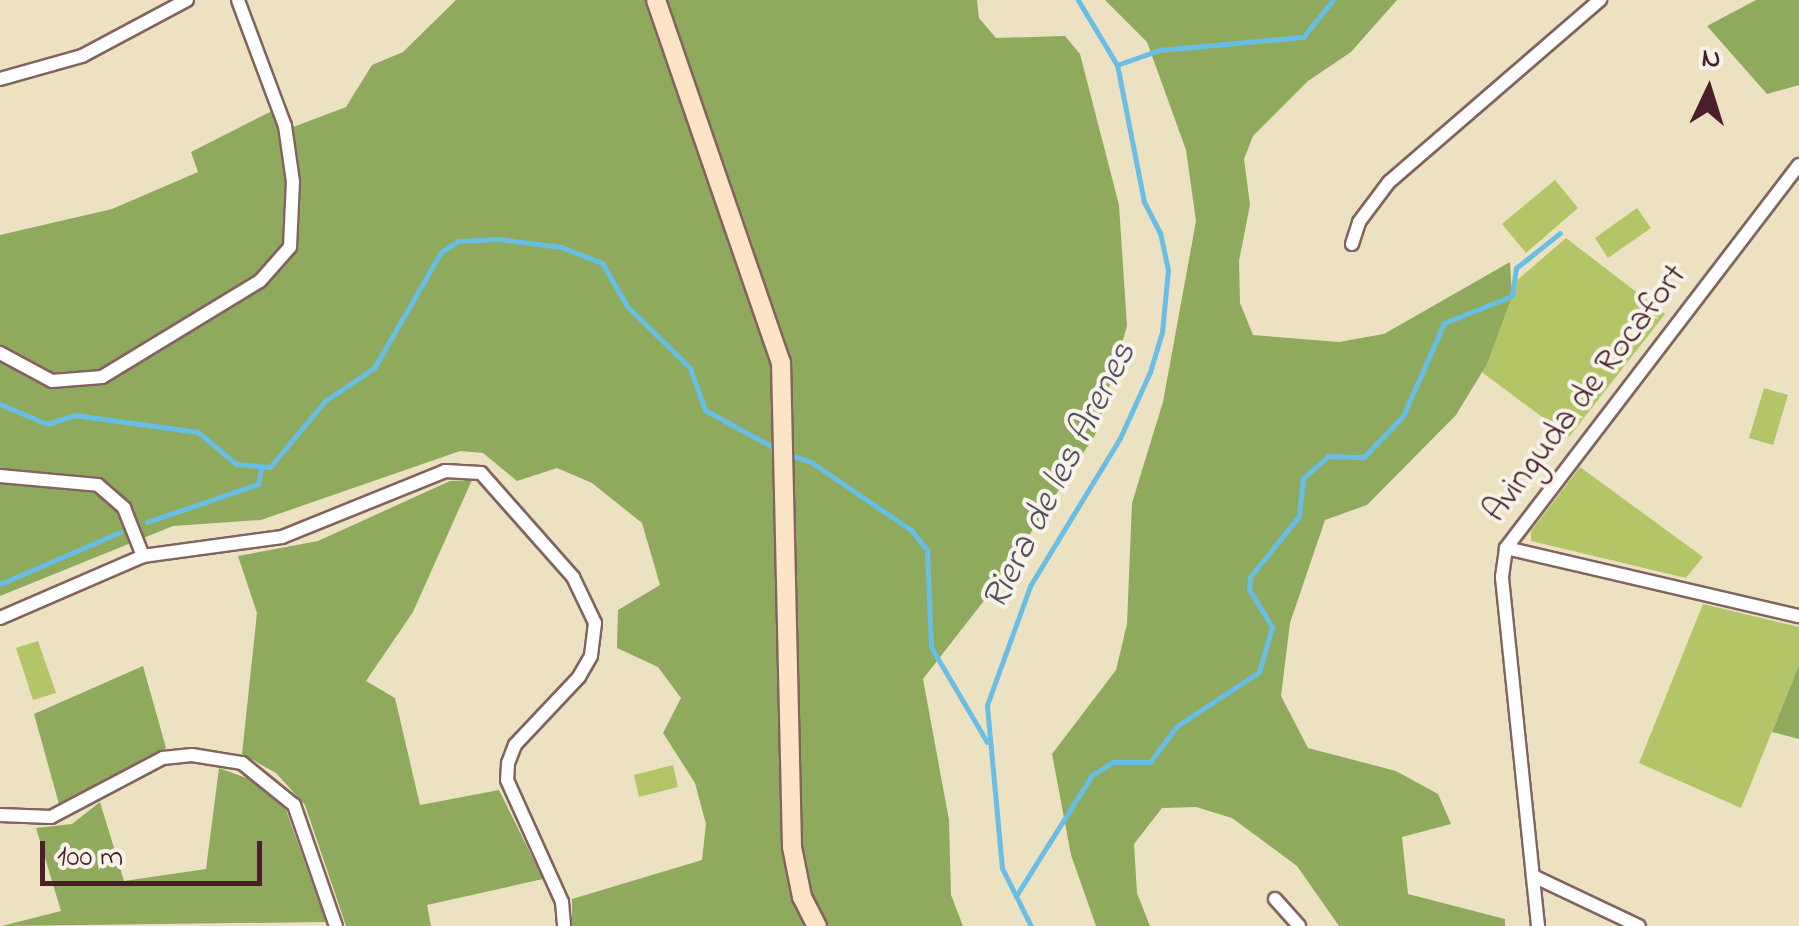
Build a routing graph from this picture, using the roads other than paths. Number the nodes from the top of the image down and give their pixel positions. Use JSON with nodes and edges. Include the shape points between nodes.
{"nodes":[{"id":1,"x":187,"y":0,"type":"edge"},
{"id":2,"x":238,"y":0,"type":"edge"},
{"id":3,"x":656,"y":0,"type":"edge"},
{"id":4,"x":1600,"y":0,"type":"edge"},
{"id":5,"x":0,"y":79,"type":"edge"},
{"id":6,"x":1799,"y":165,"type":"edge"},
{"id":7,"x":1352,"y":244,"type":"dead end"},
{"id":8,"x":0,"y":354,"type":"edge"},
{"id":9,"x":0,"y":476,"type":"edge"},
{"id":10,"x":1506,"y":548,"type":"junction"},
{"id":11,"x":143,"y":556,"type":"junction"},
{"id":12,"x":1799,"y":616,"type":"edge"},
{"id":13,"x":0,"y":618,"type":"edge"},
{"id":14,"x":0,"y":815,"type":"edge"},
{"id":15,"x":1534,"y":876,"type":"junction"},
{"id":16,"x":1274,"y":899,"type":"dead end"},
{"id":17,"x":336,"y":926,"type":"edge"},
{"id":18,"x":564,"y":926,"type":"edge"},
{"id":19,"x":817,"y":926,"type":"edge"},
{"id":20,"x":1299,"y":926,"type":"edge"},
{"id":21,"x":1538,"y":926,"type":"edge"},
{"id":22,"x":1639,"y":926,"type":"edge"}],
"edges":[{"from":1,"to":5,"type":"street","via":[[82,56]]},
{"from":2,"to":8,"type":"street","via":[[285,126],[293,182],[290,246],[260,281],[102,377],[52,381]]},
{"from":3,"to":19,"type":"street","via":[[782,362],[792,848],[802,897]]},
{"from":4,"to":7,"type":"street","via":[[1389,182],[1359,222]]},
{"from":6,"to":10,"type":"street","name":"Avinguda de Rocafort"},
{"from":9,"to":11,"type":"street","via":[[98,485],[124,508]]},
{"from":10,"to":12,"type":"street"},
{"from":10,"to":15,"type":"street","name":"Avinguda de Rocafort","via":[[1502,577]]},
{"from":11,"to":13,"type":"street"},
{"from":11,"to":18,"type":"street","via":[[282,537],[445,471],[481,473],[573,577],[595,623],[592,656],[579,677],[516,745],[508,763],[507,780],[562,902]]},
{"from":14,"to":17,"type":"street","via":[[51,818],[163,758],[192,754],[242,763],[294,805]]},
{"from":15,"to":21,"type":"street","name":"Avinguda de Rocafort"},
{"from":15,"to":22,"type":"street"},
{"from":16,"to":20,"type":"street"}]}
